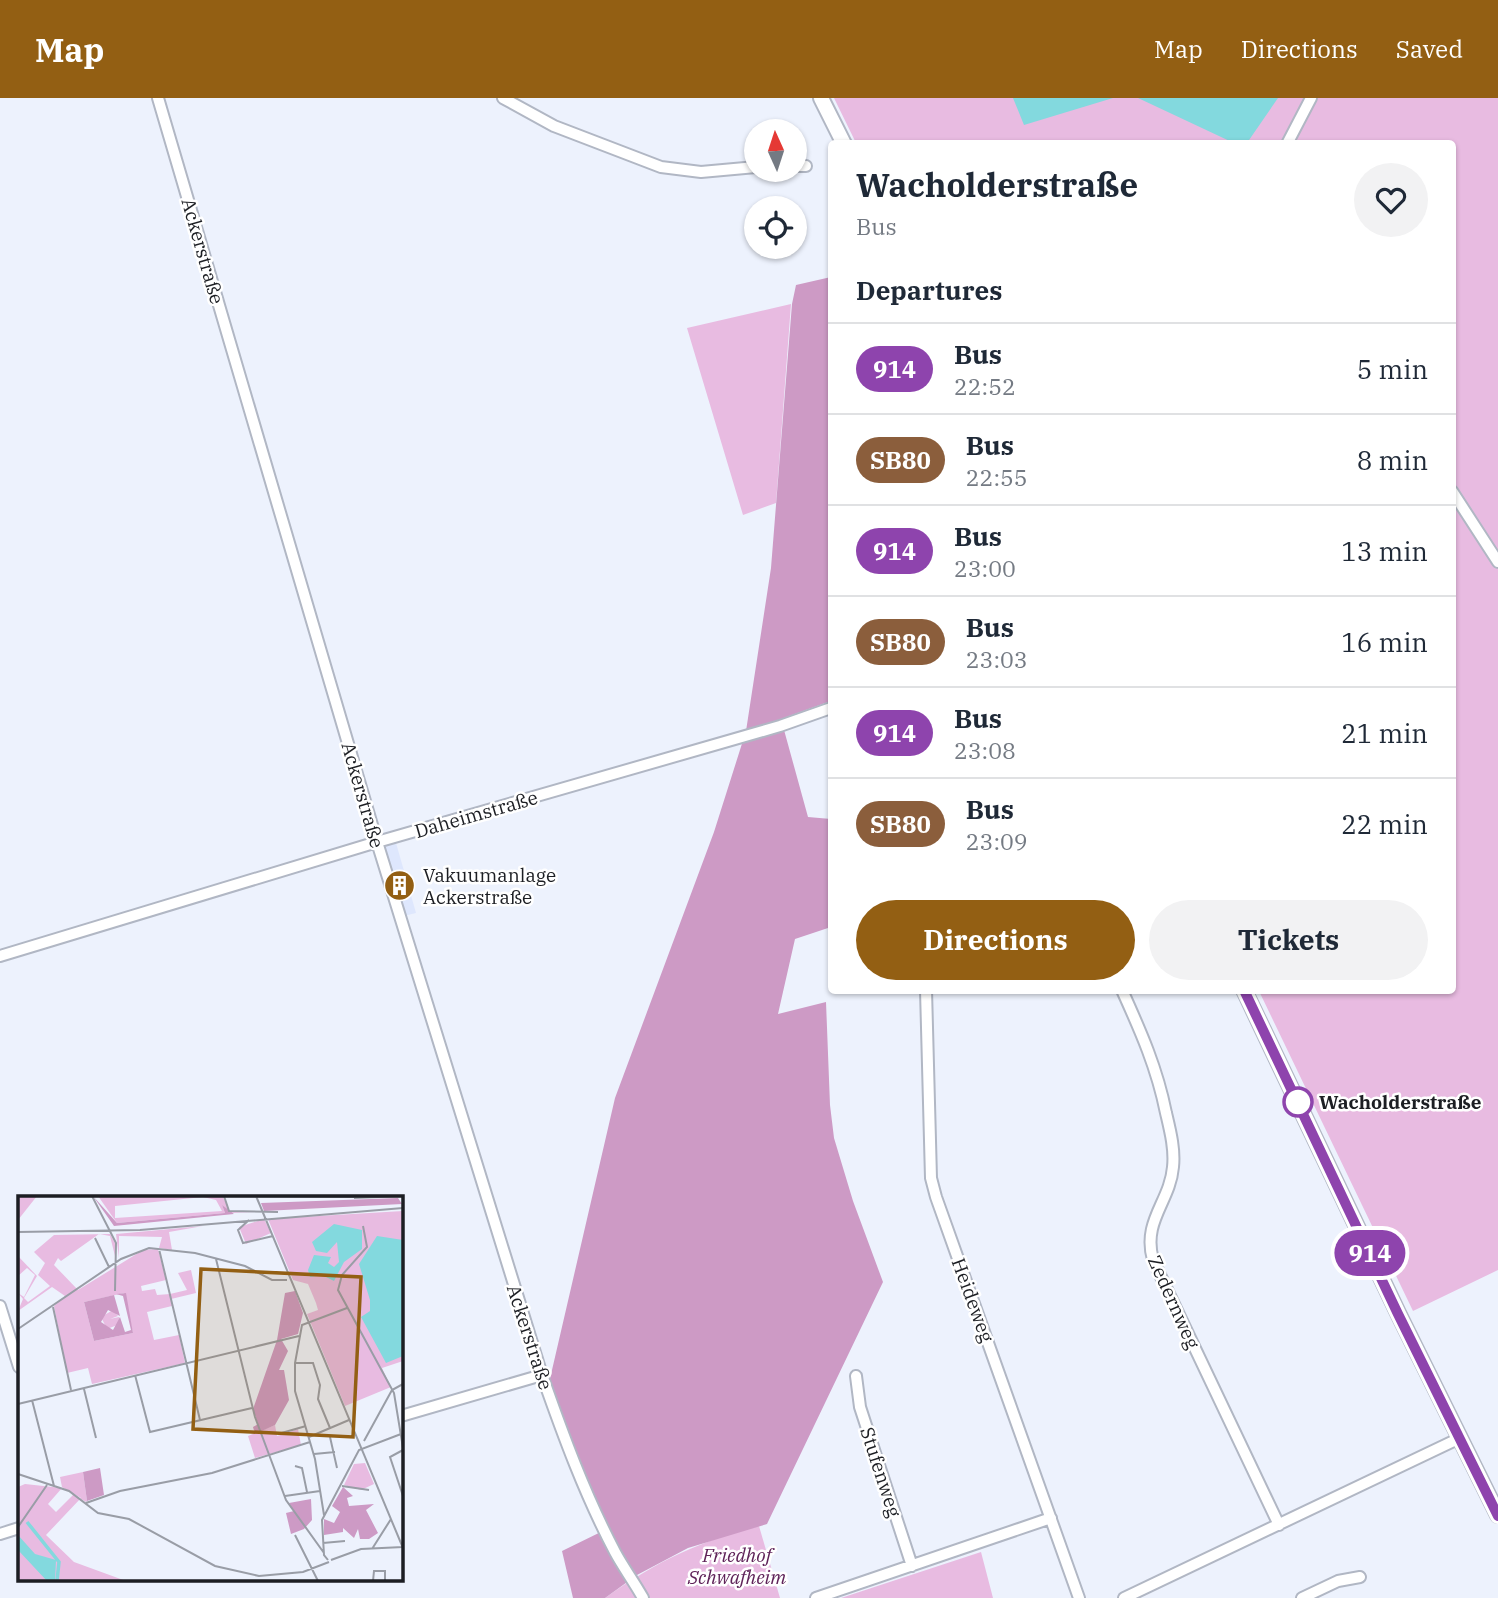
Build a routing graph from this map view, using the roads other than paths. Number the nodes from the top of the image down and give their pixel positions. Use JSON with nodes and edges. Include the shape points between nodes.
{"nodes":[{"id":1,"x":158,"y":98,"type":"edge"},
{"id":2,"x":503,"y":98,"type":"edge"},
{"id":3,"x":821,"y":98,"type":"edge"},
{"id":4,"x":1311,"y":98,"type":"edge"},
{"id":5,"x":842,"y":140,"type":"edge"},
{"id":6,"x":1289,"y":140,"type":"edge"},
{"id":7,"x":744,"y":168,"type":"edge"},
{"id":8,"x":1456,"y":497,"type":"edge"},
{"id":9,"x":1498,"y":562,"type":"edge"},
{"id":10,"x":828,"y":709,"type":"edge"},
{"id":11,"x":377,"y":842,"type":"junction"},
{"id":12,"x":0,"y":957,"type":"edge"},
{"id":13,"x":926,"y":994,"type":"edge"},
{"id":14,"x":1124,"y":994,"type":"edge"},
{"id":15,"x":1246,"y":994,"type":"edge"},
{"id":16,"x":0,"y":1306,"type":"edge"},
{"id":17,"x":18,"y":1364,"type":"edge"},
{"id":18,"x":542,"y":1375,"type":"junction"},
{"id":19,"x":856,"y":1376,"type":"dead end"},
{"id":20,"x":402,"y":1416,"type":"edge"},
{"id":21,"x":1460,"y":1438,"type":"junction"},
{"id":22,"x":1498,"y":1516,"type":"edge"},
{"id":23,"x":1051,"y":1518,"type":"junction"},
{"id":24,"x":1279,"y":1525,"type":"junction"},
{"id":25,"x":18,"y":1528,"type":"edge"},
{"id":26,"x":0,"y":1534,"type":"edge"},
{"id":27,"x":912,"y":1566,"type":"junction"},
{"id":28,"x":1360,"y":1577,"type":"dead end"},
{"id":29,"x":643,"y":1598,"type":"edge"},
{"id":30,"x":816,"y":1598,"type":"edge"},
{"id":31,"x":1079,"y":1598,"type":"edge"},
{"id":32,"x":1124,"y":1598,"type":"edge"},
{"id":33,"x":1302,"y":1598,"type":"edge"}],
"edges":[{"from":1,"to":11,"type":"street","name":"Ackerstraße"},
{"from":2,"to":7,"type":"street","via":[[554,126],[661,167],[701,172]]},
{"from":3,"to":5,"type":"main road"},
{"from":4,"to":6,"type":"street"},
{"from":8,"to":9,"type":"street"},
{"from":10,"to":11,"type":"street","name":"Daheimstraße"},
{"from":11,"to":12,"type":"street","name":"Daheimstraße"},
{"from":11,"to":18,"type":"street","name":"Ackerstraße"},
{"from":13,"to":23,"type":"street","name":"Heideweg","via":[[931,1178]]},
{"from":14,"to":24,"type":"street","name":"Zedernweg","via":[[1158,1073],[1173,1148],[1171,1179],[1150,1231],[1153,1260]]},
{"from":15,"to":21,"type":"main road"},
{"from":16,"to":17,"type":"street"},
{"from":18,"to":20,"type":"street"},
{"from":18,"to":29,"type":"street","name":"Ackerstraße","via":[[594,1507]]},
{"from":19,"to":27,"type":"street","name":"Stufenweg","via":[[860,1407]]},
{"from":21,"to":22,"type":"main road"},
{"from":21,"to":24,"type":"street"},
{"from":23,"to":27,"type":"street"},
{"from":23,"to":31,"type":"street","name":"Heideweg"},
{"from":24,"to":32,"type":"street"},
{"from":25,"to":26,"type":"street"},
{"from":27,"to":30,"type":"street"},
{"from":28,"to":33,"type":"street","via":[[1338,1581]]}]}
